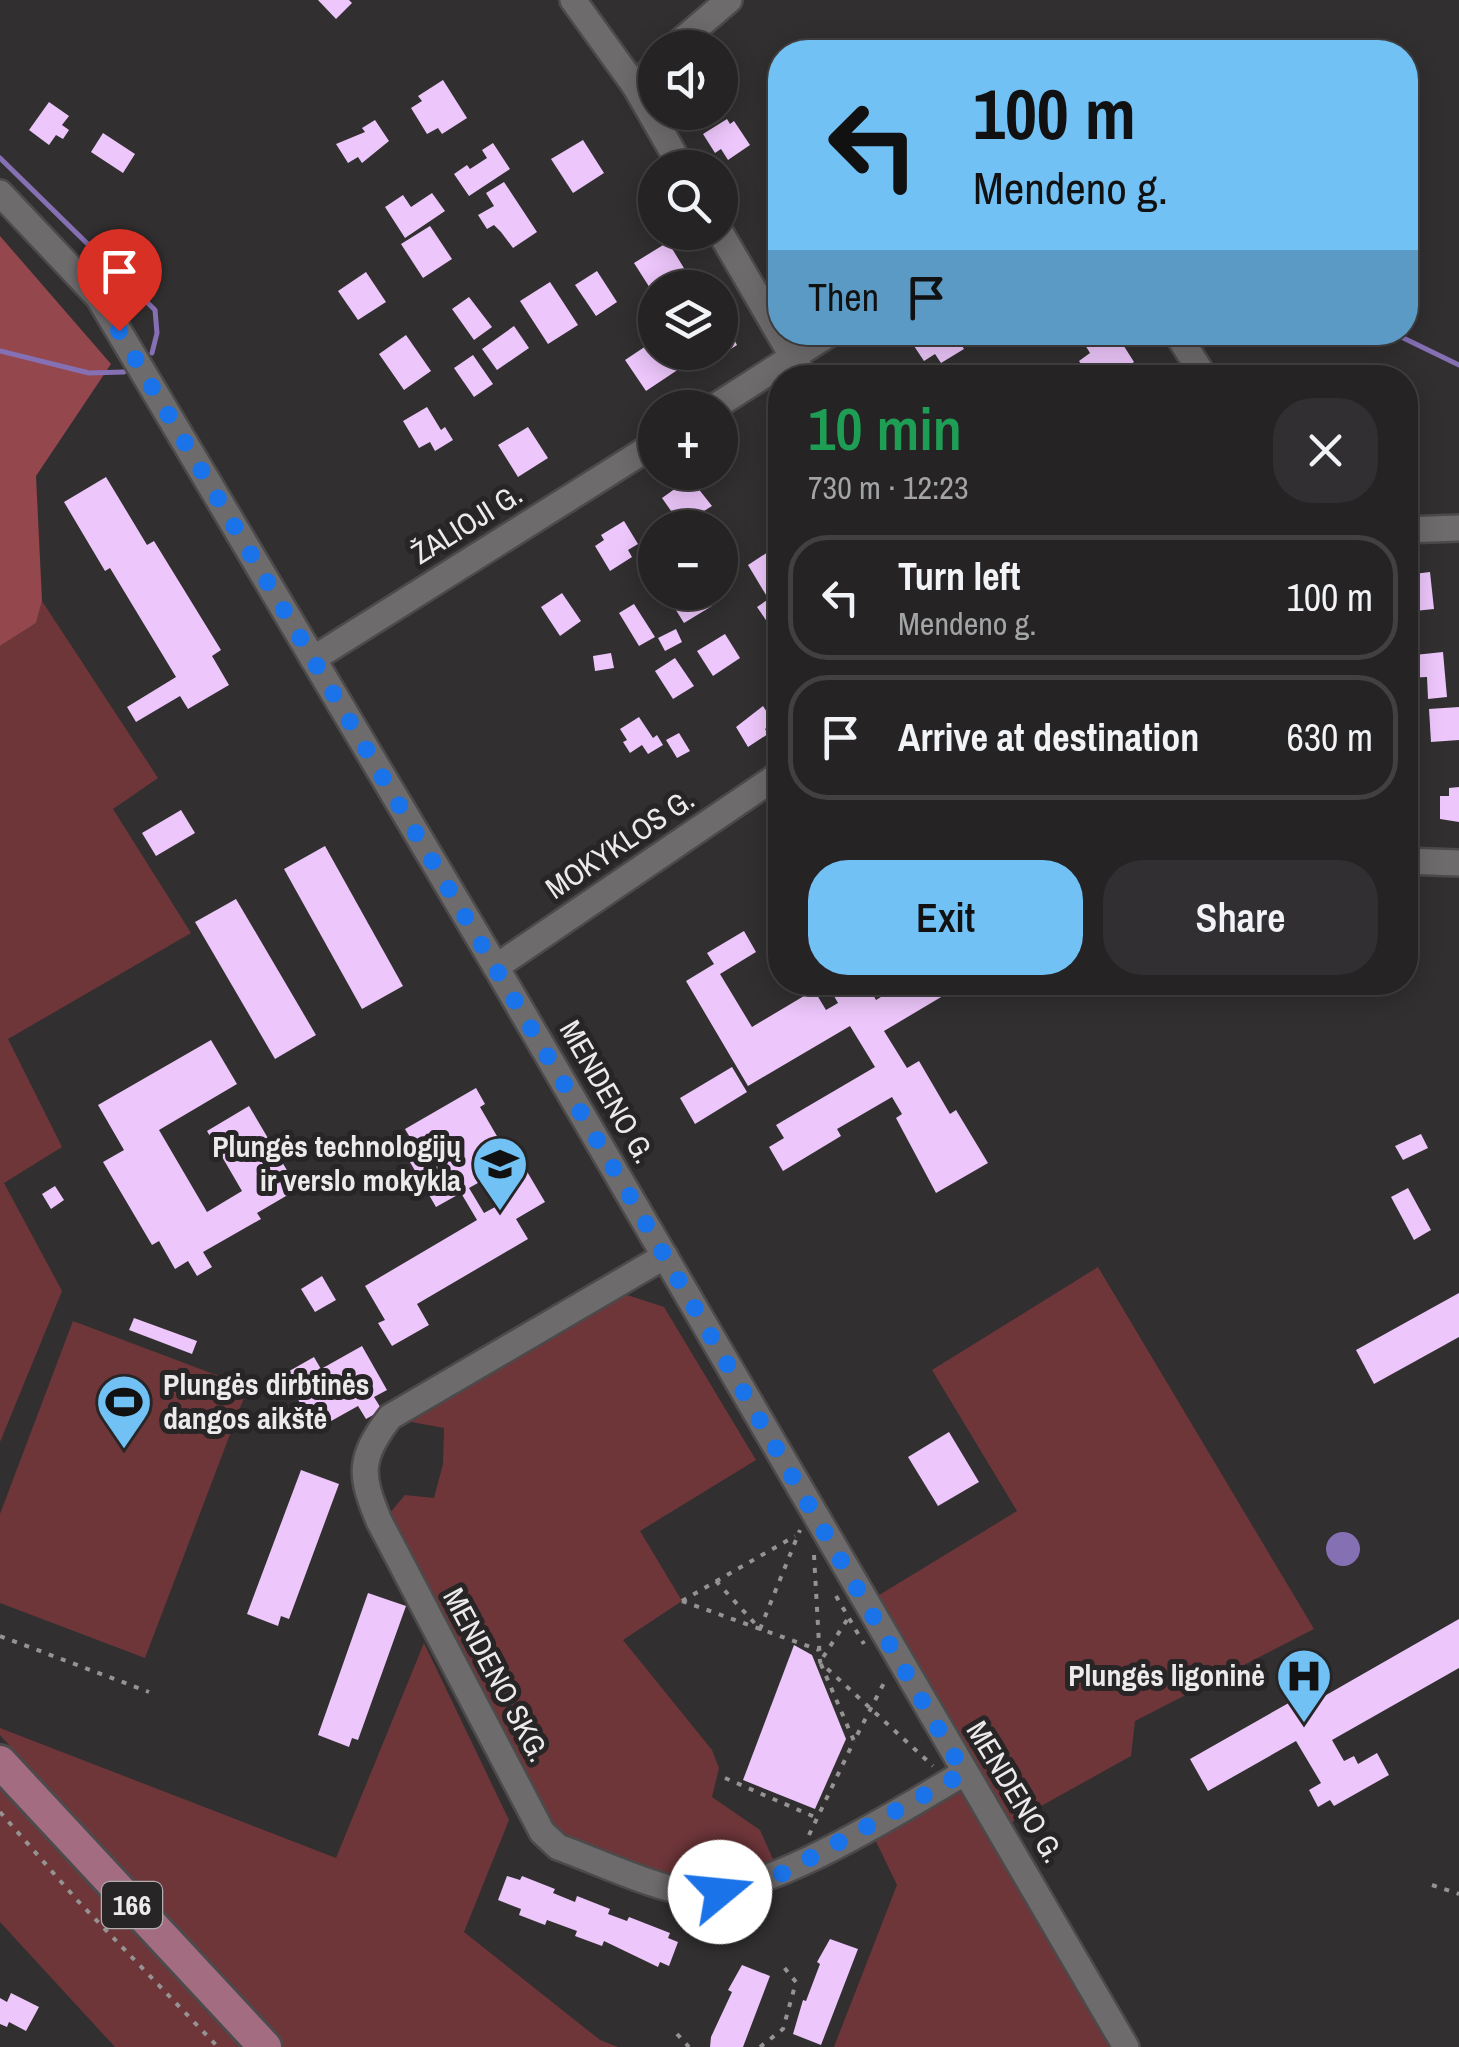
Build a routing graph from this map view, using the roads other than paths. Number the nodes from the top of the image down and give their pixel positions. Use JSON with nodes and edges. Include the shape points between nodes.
{"nodes":[{"id":1,"x":573,"y":0,"type":"edge"},
{"id":2,"x":729,"y":0,"type":"edge"},
{"id":3,"x":695,"y":30,"type":"edge"},
{"id":4,"x":638,"y":83,"type":"edge"},
{"id":5,"x":635,"y":86,"type":"junction"},
{"id":6,"x":672,"y":150,"type":"edge"},
{"id":7,"x":0,"y":194,"type":"edge"},
{"id":8,"x":731,"y":250,"type":"edge"},
{"id":9,"x":768,"y":314,"type":"edge"},
{"id":10,"x":820,"y":345,"type":"edge"},
{"id":11,"x":801,"y":365,"type":"edge"},
{"id":12,"x":768,"y":382,"type":"edge"},
{"id":13,"x":738,"y":396,"type":"edge"},
{"id":14,"x":638,"y":455,"type":"edge"},
{"id":15,"x":1459,"y":528,"type":"edge"},
{"id":16,"x":1418,"y":530,"type":"edge"},
{"id":17,"x":313,"y":659,"type":"junction"},
{"id":18,"x":768,"y":782,"type":"edge"},
{"id":19,"x":1418,"y":861,"type":"edge"},
{"id":20,"x":1459,"y":863,"type":"edge"},
{"id":21,"x":496,"y":967,"type":"junction"},
{"id":22,"x":665,"y":1256,"type":"junction"},
{"id":23,"x":0,"y":1762,"type":"edge"},
{"id":24,"x":952,"y":1773,"type":"junction"},
{"id":25,"x":265,"y":2047,"type":"edge"},
{"id":26,"x":1126,"y":2047,"type":"edge"}],
"edges":[{"from":1,"to":5,"type":"street"},
{"from":2,"to":3,"type":"street"},
{"from":4,"to":5,"type":"street"},
{"from":5,"to":6,"type":"street"},
{"from":7,"to":17,"type":"street","name":"MENDENO G.","via":[[99,298]]},
{"from":8,"to":9,"type":"street"},
{"from":10,"to":11,"type":"street"},
{"from":12,"to":13,"type":"street"},
{"from":14,"to":17,"type":"street","name":"ŽALIOJI G."},
{"from":15,"to":16,"type":"street"},
{"from":17,"to":21,"type":"street","name":"MENDENO G."},
{"from":18,"to":21,"type":"street","name":"MOKYKLOS G."},
{"from":19,"to":20,"type":"street"},
{"from":21,"to":22,"type":"street","name":"MENDENO G."},
{"from":22,"to":24,"type":"street","name":"MENDENO G."},
{"from":22,"to":24,"type":"street","name":"MENDENO SKG.","via":[[390,1416],[362,1478],[378,1521],[542,1832],[558,1846],[685,1892],[720,1892],[794,1867]]},
{"from":23,"to":25,"type":"main road","number":"166"},
{"from":24,"to":26,"type":"street","name":"MENDENO G."}]}
